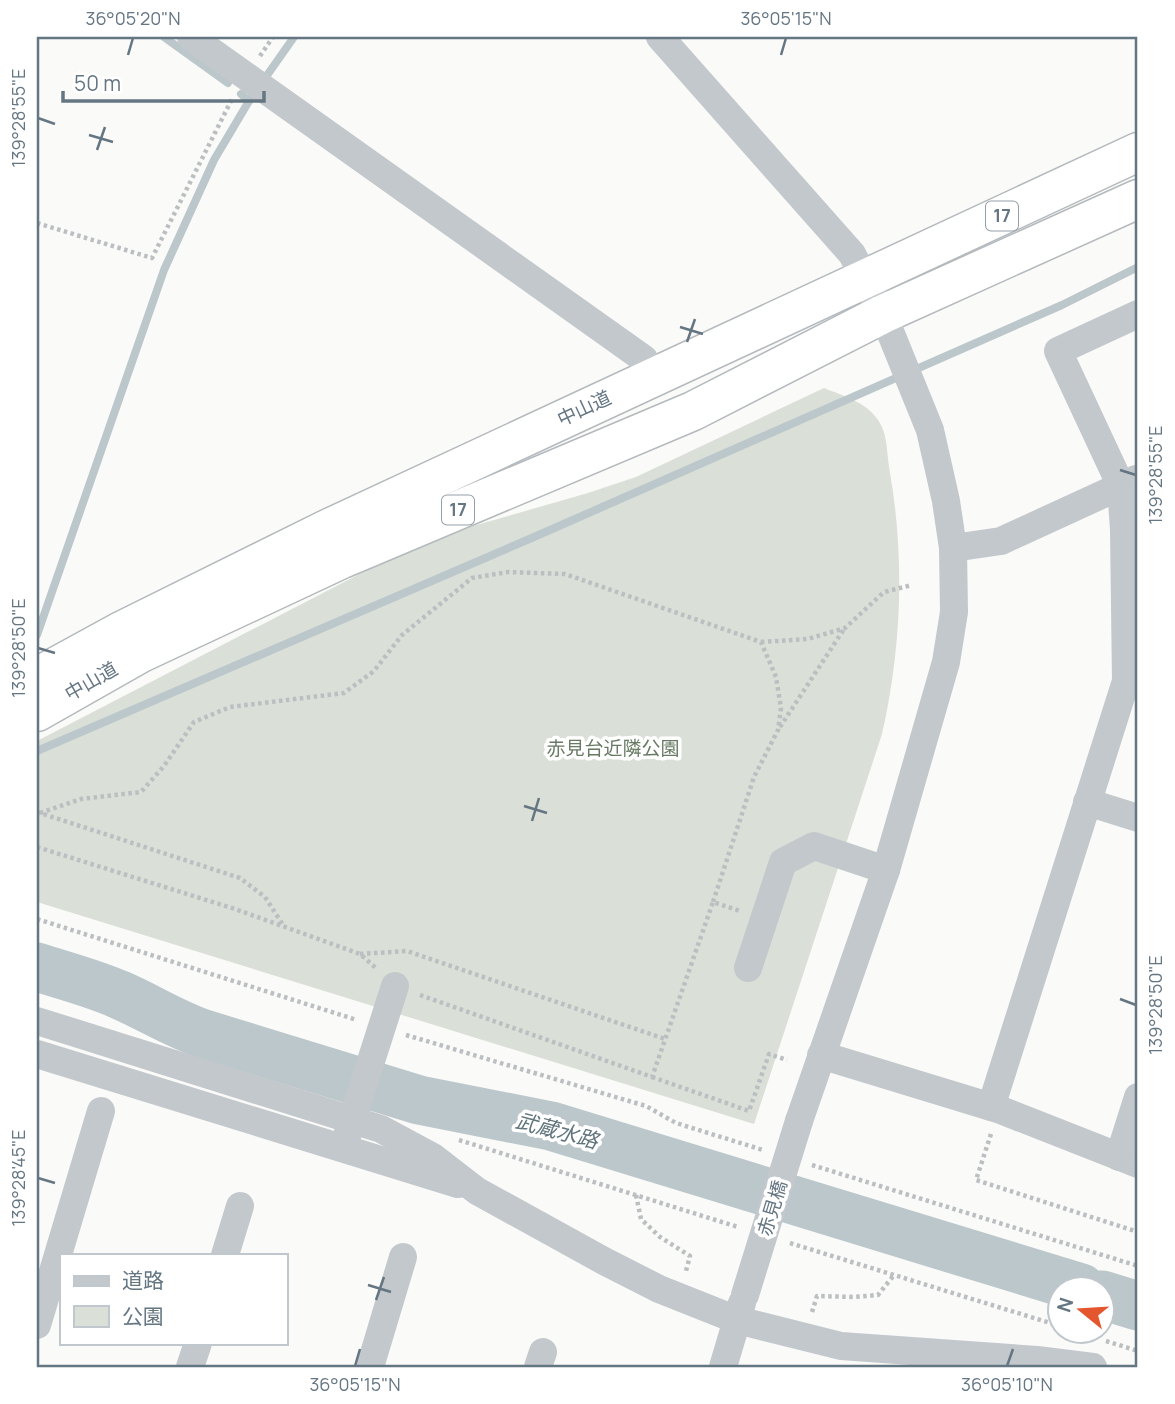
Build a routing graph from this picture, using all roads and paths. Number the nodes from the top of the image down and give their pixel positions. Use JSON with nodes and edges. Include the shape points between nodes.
{"nodes":[{"id":1,"x":191,"y":37,"type":"edge"},
{"id":2,"x":273,"y":37,"type":"edge"},
{"id":3,"x":660,"y":37,"type":"edge"},
{"id":4,"x":256,"y":84,"type":"junction"},
{"id":5,"x":1138,"y":152,"type":"edge"},
{"id":6,"x":1138,"y":199,"type":"edge"},
{"id":7,"x":37,"y":223,"type":"edge"},
{"id":8,"x":865,"y":279,"type":"junction"},
{"id":9,"x":883,"y":314,"type":"junction"},
{"id":10,"x":1138,"y":314,"type":"edge"},
{"id":11,"x":653,"y":377,"type":"junction"},
{"id":12,"x":1130,"y":482,"type":"edge"},
{"id":13,"x":953,"y":548,"type":"junction"},
{"id":14,"x":912,"y":585,"type":"dead end"},
{"id":15,"x":845,"y":628,"type":"junction"},
{"id":16,"x":761,"y":642,"type":"junction"},
{"id":17,"x":37,"y":677,"type":"edge"},
{"id":18,"x":37,"y":712,"type":"edge"},
{"id":19,"x":778,"y":730,"type":"junction"},
{"id":20,"x":1087,"y":802,"type":"junction"},
{"id":21,"x":38,"y":812,"type":"edge"},
{"id":22,"x":1138,"y":818,"type":"edge"},
{"id":23,"x":37,"y":847,"type":"edge"},
{"id":24,"x":886,"y":870,"type":"junction"},
{"id":25,"x":713,"y":902,"type":"junction"},
{"id":26,"x":37,"y":919,"type":"edge"},
{"id":27,"x":764,"y":919,"type":"junction"},
{"id":28,"x":283,"y":926,"type":"junction"},
{"id":29,"x":360,"y":954,"type":"junction"},
{"id":30,"x":748,"y":968,"type":"dead end"},
{"id":31,"x":395,"y":986,"type":"junction"},
{"id":32,"x":37,"y":1021,"type":"edge"},
{"id":33,"x":379,"y":1034,"type":"junction"},
{"id":34,"x":665,"y":1039,"type":"junction"},
{"id":35,"x":37,"y":1054,"type":"edge"},
{"id":36,"x":821,"y":1055,"type":"junction"},
{"id":37,"x":787,"y":1060,"type":"dead end"},
{"id":38,"x":652,"y":1077,"type":"junction"},
{"id":39,"x":1138,"y":1097,"type":"edge"},
{"id":40,"x":995,"y":1108,"type":"junction"},
{"id":41,"x":355,"y":1109,"type":"junction"},
{"id":42,"x":101,"y":1111,"type":"dead end"},
{"id":43,"x":453,"y":1138,"type":"dead end"},
{"id":44,"x":344,"y":1148,"type":"junction"},
{"id":45,"x":1128,"y":1161,"type":"edge"},
{"id":46,"x":477,"y":1191,"type":"junction"},
{"id":47,"x":636,"y":1195,"type":"junction"},
{"id":48,"x":240,"y":1206,"type":"dead end"},
{"id":49,"x":739,"y":1227,"type":"dead end"},
{"id":50,"x":1138,"y":1232,"type":"edge"},
{"id":51,"x":778,"y":1239,"type":"dead end"},
{"id":52,"x":225,"y":1254,"type":"edge"},
{"id":53,"x":403,"y":1257,"type":"dead end"},
{"id":54,"x":894,"y":1275,"type":"junction"},
{"id":55,"x":684,"y":1278,"type":"dead end"},
{"id":56,"x":741,"y":1308,"type":"junction"},
{"id":57,"x":810,"y":1320,"type":"dead end"},
{"id":58,"x":1046,"y":1322,"type":"edge"},
{"id":59,"x":37,"y":1325,"type":"edge"},
{"id":60,"x":198,"y":1344,"type":"edge"},
{"id":61,"x":190,"y":1367,"type":"edge"},
{"id":62,"x":370,"y":1367,"type":"edge"},
{"id":63,"x":723,"y":1367,"type":"edge"},
{"id":64,"x":1093,"y":1367,"type":"edge"}],
"edges":[{"from":1,"to":4,"type":"street"},
{"from":2,"to":4,"type":"path"},
{"from":3,"to":8,"type":"street","name":"赤見橋","via":[[844,242]]},
{"from":4,"to":7,"type":"path","via":[[214,133],[152,258]]},
{"from":4,"to":11,"type":"street","via":[[644,359]]},
{"from":5,"to":8,"type":"highway","name":"中山道","number":"17"},
{"from":6,"to":9,"type":"highway","name":"中山道","number":"17"},
{"from":8,"to":9,"type":"street","name":"赤見橋"},
{"from":8,"to":11,"type":"highway","name":"中山道","number":"17"},
{"from":9,"to":13,"type":"street","name":"赤見橋","via":[[930,430]]},
{"from":9,"to":18,"type":"highway","name":"中山道","number":"17","via":[[693,411],[342,559],[141,653]]},
{"from":10,"to":12,"type":"street","via":[[1058,351]]},
{"from":11,"to":17,"type":"highway","name":"中山道","number":"17","via":[[325,530]]},
{"from":12,"to":13,"type":"street","via":[[1001,541]]},
{"from":12,"to":20,"type":"street","via":[[1124,530],[1126,681]]},
{"from":13,"to":24,"type":"street","name":"赤見橋","via":[[954,612],[946,662]]},
{"from":14,"to":15,"type":"path","via":[[884,592]]},
{"from":15,"to":16,"type":"path","via":[[808,639]]},
{"from":15,"to":19,"type":"path"},
{"from":16,"to":19,"type":"path","via":[[776,677],[781,708]]},
{"from":16,"to":21,"type":"path","via":[[565,574],[508,572],[472,578],[402,635],[374,671],[344,693],[230,707],[194,722],[141,792],[81,799]]},
{"from":19,"to":25,"type":"path","via":[[754,777]]},
{"from":20,"to":22,"type":"street"},
{"from":20,"to":40,"type":"street"},
{"from":21,"to":28,"type":"path","via":[[240,878],[265,897]]},
{"from":23,"to":28,"type":"path"},
{"from":24,"to":27,"type":"street","via":[[814,846],[783,862]]},
{"from":24,"to":36,"type":"street","name":"赤見橋"},
{"from":25,"to":27,"type":"path"},
{"from":25,"to":34,"type":"path"},
{"from":26,"to":33,"type":"path"},
{"from":27,"to":30,"type":"street"},
{"from":28,"to":29,"type":"path"},
{"from":29,"to":31,"type":"path"},
{"from":29,"to":34,"type":"path","via":[[407,951]]},
{"from":31,"to":33,"type":"street"},
{"from":31,"to":38,"type":"path"},
{"from":32,"to":41,"type":"street"},
{"from":33,"to":41,"type":"street"},
{"from":34,"to":38,"type":"path"},
{"from":35,"to":44,"type":"street"},
{"from":36,"to":40,"type":"street"},
{"from":36,"to":56,"type":"street","name":"赤見橋","bridge":true},
{"from":37,"to":38,"type":"path","via":[[769,1054],[748,1111]]},
{"from":39,"to":45,"type":"street"},
{"from":40,"to":45,"type":"street"},
{"from":40,"to":50,"type":"path","via":[[976,1180]]},
{"from":41,"to":44,"type":"street"},
{"from":41,"to":46,"type":"street","via":[[433,1157]]},
{"from":42,"to":59,"type":"street"},
{"from":43,"to":47,"type":"path"},
{"from":44,"to":46,"type":"street"},
{"from":46,"to":56,"type":"street","via":[[659,1290]]},
{"from":47,"to":49,"type":"path"},
{"from":47,"to":55,"type":"path","via":[[641,1219],[690,1256]]},
{"from":48,"to":52,"type":"street"},
{"from":51,"to":54,"type":"path"},
{"from":53,"to":62,"type":"street"},
{"from":54,"to":57,"type":"path","via":[[878,1294],[817,1296]]},
{"from":54,"to":58,"type":"path"},
{"from":56,"to":63,"type":"street","name":"赤見橋"},
{"from":56,"to":64,"type":"street","via":[[841,1346]]},
{"from":60,"to":61,"type":"street"}]}
